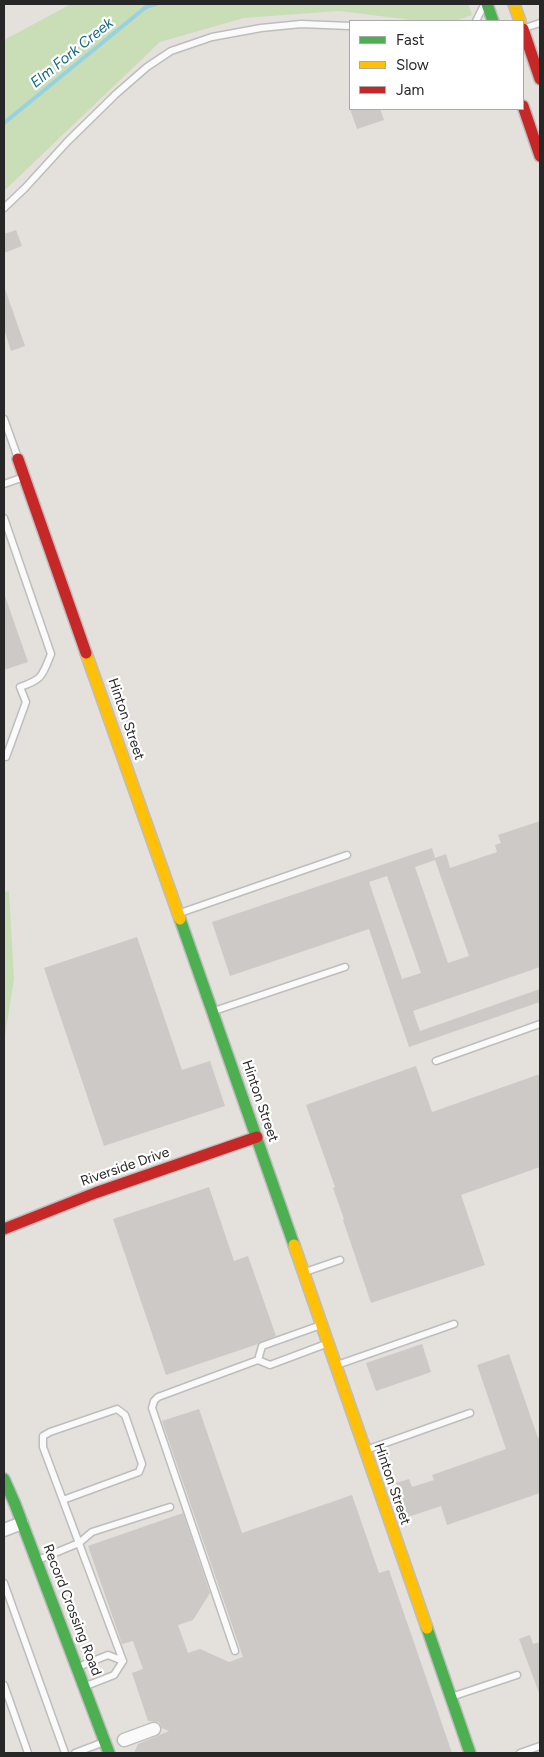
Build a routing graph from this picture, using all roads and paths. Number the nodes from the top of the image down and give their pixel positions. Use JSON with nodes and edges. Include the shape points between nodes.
{"nodes":[{"id":1,"x":485,"y":4,"type":"edge"},
{"id":2,"x":514,"y":4,"type":"edge"},
{"id":3,"x":477,"y":20,"type":"edge"},
{"id":4,"x":493,"y":20,"type":"edge"},
{"id":5,"x":520,"y":20,"type":"edge"},
{"id":6,"x":540,"y":23,"type":"edge"},
{"id":7,"x":349,"y":26,"type":"edge"},
{"id":8,"x":524,"y":29,"type":"edge"},
{"id":9,"x":524,"y":32,"type":"edge"},
{"id":10,"x":540,"y":79,"type":"edge"},
{"id":11,"x":524,"y":109,"type":"edge"},
{"id":12,"x":540,"y":156,"type":"edge"},
{"id":13,"x":4,"y":208,"type":"edge"},
{"id":14,"x":4,"y":420,"type":"edge"},
{"id":15,"x":18,"y":459,"type":"joint"},
{"id":16,"x":24,"y":477,"type":"junction"},
{"id":17,"x":4,"y":484,"type":"edge"},
{"id":18,"x":4,"y":518,"type":"edge"},
{"id":19,"x":4,"y":755,"type":"edge"},
{"id":20,"x":347,"y":855,"type":"dead end"},
{"id":21,"x":178,"y":914,"type":"junction"},
{"id":22,"x":345,"y":967,"type":"dead end"},
{"id":23,"x":213,"y":1011,"type":"junction"},
{"id":24,"x":540,"y":1024,"type":"edge"},
{"id":25,"x":436,"y":1061,"type":"dead end"},
{"id":26,"x":257,"y":1137,"type":"junction"},
{"id":27,"x":4,"y":1229,"type":"edge"},
{"id":28,"x":340,"y":1260,"type":"dead end"},
{"id":29,"x":304,"y":1273,"type":"junction"},
{"id":30,"x":454,"y":1324,"type":"dead end"},
{"id":31,"x":322,"y":1325,"type":"junction"},
{"id":32,"x":328,"y":1343,"type":"junction"},
{"id":33,"x":258,"y":1360,"type":"junction"},
{"id":34,"x":336,"y":1366,"type":"junction"},
{"id":35,"x":470,"y":1412,"type":"dead end"},
{"id":36,"x":365,"y":1450,"type":"junction"},
{"id":37,"x":4,"y":1479,"type":"edge"},
{"id":38,"x":63,"y":1500,"type":"junction"},
{"id":39,"x":170,"y":1506,"type":"dead end"},
{"id":40,"x":22,"y":1523,"type":"junction"},
{"id":41,"x":4,"y":1530,"type":"edge"},
{"id":42,"x":79,"y":1544,"type":"junction"},
{"id":43,"x":37,"y":1560,"type":"junction"},
{"id":44,"x":4,"y":1582,"type":"edge"},
{"id":45,"x":235,"y":1651,"type":"dead end"},
{"id":46,"x":123,"y":1661,"type":"junction"},
{"id":47,"x":78,"y":1667,"type":"junction"},
{"id":48,"x":517,"y":1674,"type":"dead end"},
{"id":49,"x":4,"y":1685,"type":"edge"},
{"id":50,"x":85,"y":1687,"type":"junction"},
{"id":51,"x":450,"y":1697,"type":"junction"},
{"id":52,"x":154,"y":1729,"type":"dead end"},
{"id":53,"x":124,"y":1740,"type":"dead end"},
{"id":54,"x":105,"y":1742,"type":"junction"},
{"id":55,"x":540,"y":1746,"type":"edge"},
{"id":56,"x":28,"y":1753,"type":"edge"},
{"id":57,"x":66,"y":1753,"type":"edge"},
{"id":58,"x":75,"y":1753,"type":"edge"},
{"id":59,"x":109,"y":1753,"type":"edge"},
{"id":60,"x":470,"y":1753,"type":"edge"},
{"id":61,"x":520,"y":1753,"type":"edge"}],
"edges":[{"from":1,"to":3,"type":"lane"},
{"from":1,"to":4,"type":"street"},
{"from":2,"to":5,"type":"street"},
{"from":6,"to":8,"type":"lane"},
{"from":7,"to":13,"type":"lane","via":[[301,24],[261,28],[212,37],[171,51],[116,94]]},
{"from":9,"to":10,"type":"street"},
{"from":11,"to":12,"type":"street"},
{"from":14,"to":15,"type":"lane"},
{"from":15,"to":16,"type":"street","name":"Hinton Street"},
{"from":16,"to":17,"type":"lane"},
{"from":16,"to":21,"type":"street","name":"Hinton Street"},
{"from":18,"to":19,"type":"lane","via":[[51,654],[38,681],[20,687],[26,702]]},
{"from":20,"to":21,"type":"lane"},
{"from":21,"to":23,"type":"street","name":"Hinton Street"},
{"from":22,"to":23,"type":"lane"},
{"from":23,"to":26,"type":"street","name":"Hinton Street"},
{"from":24,"to":25,"type":"lane"},
{"from":26,"to":27,"type":"street","name":"Riverside Drive","via":[[95,1193]]},
{"from":26,"to":29,"type":"street","name":"Hinton Street"},
{"from":28,"to":29,"type":"lane"},
{"from":29,"to":31,"type":"street","name":"Hinton Street"},
{"from":30,"to":34,"type":"lane"},
{"from":31,"to":32,"type":"street","name":"Hinton Street"},
{"from":31,"to":33,"type":"lane","via":[[262,1346]]},
{"from":32,"to":33,"type":"lane","via":[[270,1365]]},
{"from":32,"to":34,"type":"street","name":"Hinton Street"},
{"from":33,"to":45,"type":"lane","via":[[158,1397],[152,1408]]},
{"from":34,"to":36,"type":"street","name":"Hinton Street"},
{"from":35,"to":36,"type":"lane"},
{"from":36,"to":51,"type":"street","name":"Hinton Street"},
{"from":37,"to":40,"type":"street","name":"Record Crossing Road"},
{"from":38,"to":38,"type":"lane","via":[[43,1447],[43,1436],[117,1409],[125,1415],[142,1464],[139,1472]]},
{"from":38,"to":42,"type":"lane"},
{"from":39,"to":42,"type":"lane","via":[[92,1532]]},
{"from":40,"to":41,"type":"street"},
{"from":40,"to":43,"type":"street","name":"Record Crossing Road"},
{"from":42,"to":43,"type":"lane"},
{"from":42,"to":46,"type":"lane"},
{"from":43,"to":47,"type":"street","name":"Record Crossing Road"},
{"from":44,"to":57,"type":"lane"},
{"from":46,"to":47,"type":"lane","via":[[108,1655]]},
{"from":46,"to":50,"type":"lane","via":[[114,1676]]},
{"from":47,"to":50,"type":"street","name":"Record Crossing Road"},
{"from":48,"to":51,"type":"lane"},
{"from":49,"to":56,"type":"lane"},
{"from":50,"to":54,"type":"street","name":"Record Crossing Road"},
{"from":51,"to":60,"type":"street","name":"Hinton Street"},
{"from":52,"to":53,"type":"street"},
{"from":54,"to":58,"type":"lane"},
{"from":54,"to":59,"type":"street","name":"Record Crossing Road"},
{"from":55,"to":61,"type":"lane"}]}
